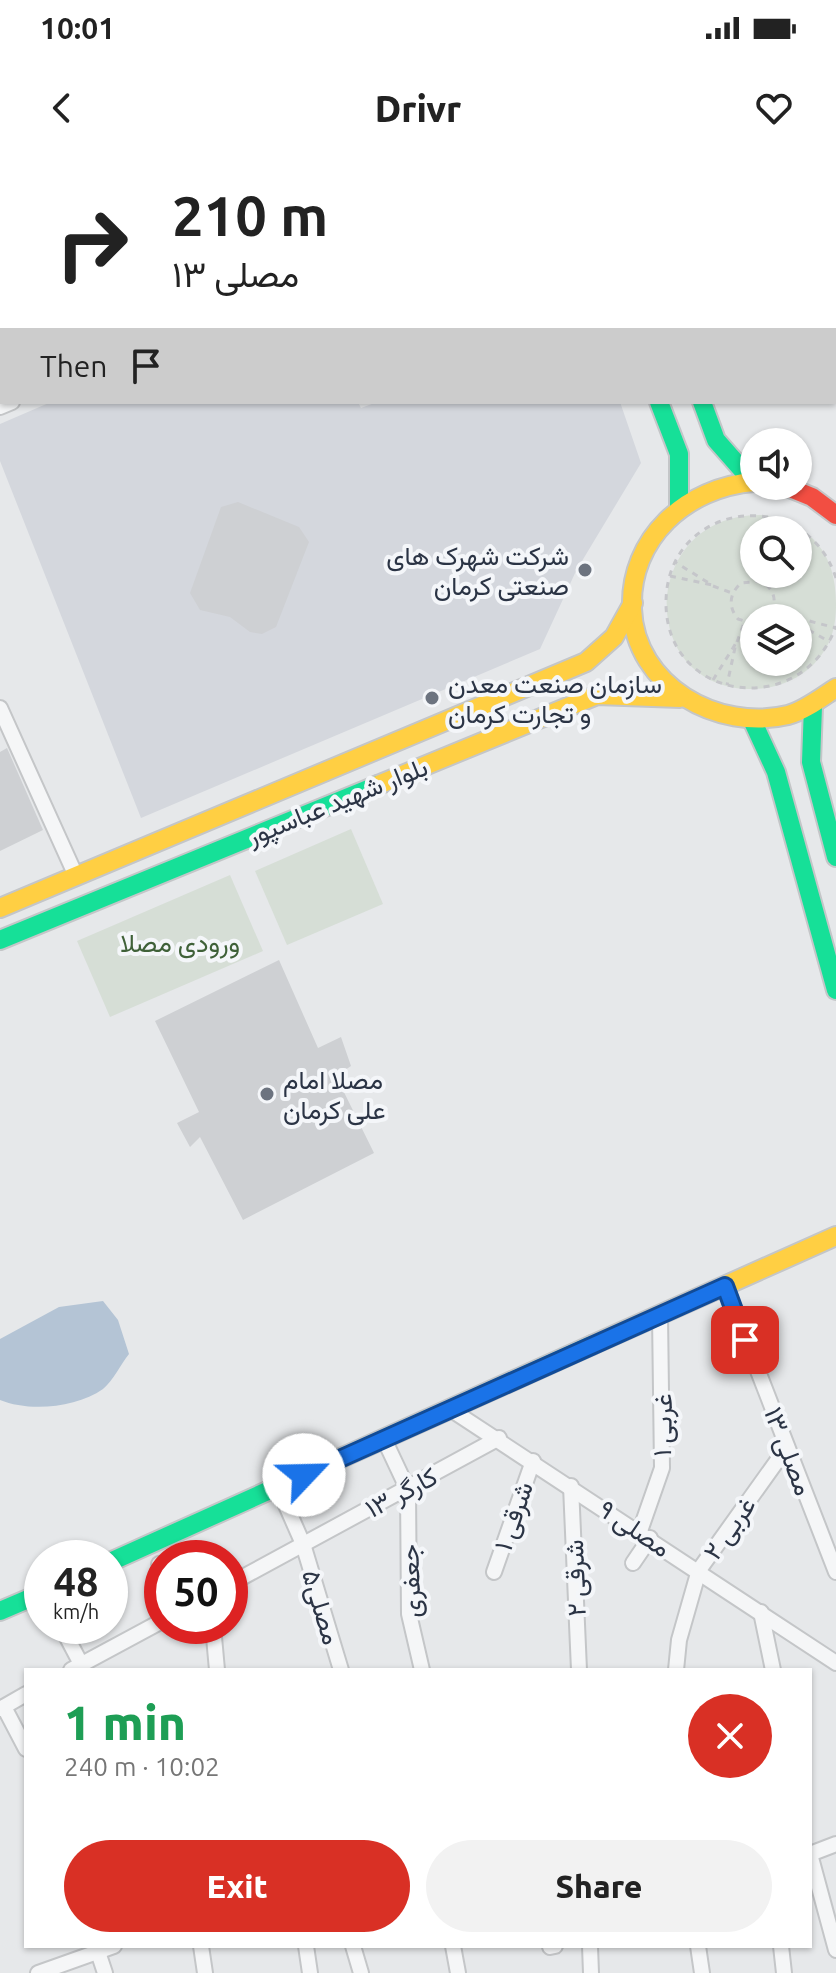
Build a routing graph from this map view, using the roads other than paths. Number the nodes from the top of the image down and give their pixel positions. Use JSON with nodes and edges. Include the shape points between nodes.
{"nodes":[{"id":1,"x":660,"y":404,"type":"edge"},
{"id":2,"x":703,"y":404,"type":"edge"},
{"id":3,"x":740,"y":467,"type":"edge"},
{"id":4,"x":740,"y":484,"type":"edge"},
{"id":5,"x":812,"y":497,"type":"edge"},
{"id":6,"x":679,"y":507,"type":"junction"},
{"id":7,"x":836,"y":515,"type":"edge"},
{"id":8,"x":633,"y":603,"type":"junction"},
{"id":9,"x":836,"y":688,"type":"edge"},
{"id":10,"x":680,"y":698,"type":"junction"},
{"id":11,"x":813,"y":706,"type":"junction"},
{"id":12,"x":0,"y":708,"type":"edge"},
{"id":13,"x":753,"y":722,"type":"junction"},
{"id":14,"x":836,"y":857,"type":"edge"},
{"id":15,"x":76,"y":876,"type":"junction"},
{"id":16,"x":2,"y":907,"type":"edge"},
{"id":17,"x":8,"y":936,"type":"edge"},
{"id":18,"x":836,"y":990,"type":"edge"},
{"id":19,"x":836,"y":1236,"type":"edge"},
{"id":20,"x":725,"y":1286,"type":"junction"},
{"id":21,"x":660,"y":1315,"type":"junction"},
{"id":22,"x":450,"y":1409,"type":"junction"},
{"id":23,"x":499,"y":1438,"type":"junction"},
{"id":24,"x":384,"y":1439,"type":"junction"},
{"id":25,"x":787,"y":1447,"type":"junction"},
{"id":26,"x":533,"y":1461,"type":"junction"},
{"id":27,"x":571,"y":1486,"type":"junction"},
{"id":28,"x":278,"y":1487,"type":"junction"},
{"id":29,"x":408,"y":1490,"type":"junction"},
{"id":30,"x":645,"y":1535,"type":"junction"},
{"id":31,"x":303,"y":1544,"type":"junction"},
{"id":32,"x":128,"y":1554,"type":"edge"},
{"id":33,"x":633,"y":1563,"type":"dead end"},
{"id":34,"x":699,"y":1570,"type":"junction"},
{"id":35,"x":494,"y":1572,"type":"dead end"},
{"id":36,"x":836,"y":1572,"type":"edge"},
{"id":37,"x":248,"y":1574,"type":"edge"},
{"id":38,"x":24,"y":1601,"type":"edge"},
{"id":39,"x":0,"y":1611,"type":"edge"},
{"id":40,"x":761,"y":1612,"type":"junction"},
{"id":41,"x":144,"y":1631,"type":"edge"},
{"id":42,"x":836,"y":1642,"type":"edge"},
{"id":43,"x":68,"y":1644,"type":"edge"},
{"id":44,"x":215,"y":1644,"type":"edge"},
{"id":45,"x":817,"y":1649,"type":"junction"},
{"id":46,"x":836,"y":1663,"type":"edge"},
{"id":47,"x":76,"y":1667,"type":"edge"},
{"id":48,"x":217,"y":1668,"type":"edge"},
{"id":49,"x":340,"y":1668,"type":"edge"},
{"id":50,"x":422,"y":1668,"type":"edge"},
{"id":51,"x":579,"y":1668,"type":"edge"},
{"id":52,"x":676,"y":1668,"type":"edge"},
{"id":53,"x":773,"y":1668,"type":"edge"},
{"id":54,"x":24,"y":1695,"type":"edge"},
{"id":55,"x":2,"y":1708,"type":"edge"},
{"id":56,"x":24,"y":1746,"type":"edge"},
{"id":57,"x":836,"y":1844,"type":"edge"},
{"id":58,"x":812,"y":1853,"type":"edge"},
{"id":59,"x":812,"y":1860,"type":"edge"},
{"id":60,"x":834,"y":1929,"type":"edge"},
{"id":61,"x":109,"y":1948,"type":"edge"},
{"id":62,"x":201,"y":1948,"type":"edge"},
{"id":63,"x":306,"y":1948,"type":"edge"},
{"id":64,"x":354,"y":1948,"type":"edge"},
{"id":65,"x":453,"y":1948,"type":"edge"},
{"id":66,"x":590,"y":1948,"type":"edge"},
{"id":67,"x":698,"y":1948,"type":"edge"},
{"id":68,"x":781,"y":1948,"type":"edge"},
{"id":69,"x":836,"y":1950,"type":"edge"},
{"id":70,"x":98,"y":1952,"type":"junction"},
{"id":71,"x":38,"y":1973,"type":"edge"},
{"id":72,"x":105,"y":1973,"type":"edge"},
{"id":73,"x":205,"y":1973,"type":"edge"},
{"id":74,"x":310,"y":1973,"type":"edge"},
{"id":75,"x":361,"y":1973,"type":"edge"},
{"id":76,"x":458,"y":1973,"type":"edge"},
{"id":77,"x":591,"y":1973,"type":"edge"},
{"id":78,"x":702,"y":1973,"type":"edge"},
{"id":79,"x":784,"y":1973,"type":"edge"}],
"edges":[{"from":1,"to":6,"type":"main road","via":[[679,454]]},
{"from":2,"to":3,"type":"main road","via":[[716,440]]},
{"from":4,"to":6,"type":"main road","via":[[721,486]]},
{"from":5,"to":7,"type":"main road"},
{"from":6,"to":8,"type":"main road","via":[[657,529],[642,556]]},
{"from":8,"to":10,"type":"main road","via":[[637,634],[649,663]]},
{"from":8,"to":15,"type":"main road","name":"بلوار شهید عباسپور","via":[[614,637],[586,662]]},
{"from":9,"to":11,"type":"main road"},
{"from":10,"to":13,"type":"main road","via":[[722,719]]},
{"from":10,"to":17,"type":"main road","name":"بلوار شهید عباسپور","via":[[597,695]]},
{"from":11,"to":13,"type":"main road","via":[[784,718]]},
{"from":11,"to":14,"type":"main road","via":[[811,762]]},
{"from":12,"to":15,"type":"street"},
{"from":13,"to":18,"type":"main road","via":[[776,772]]},
{"from":15,"to":16,"type":"main road","name":"بلوار شهید عباسپور"},
{"from":16,"to":17,"type":"main road"},
{"from":19,"to":20,"type":"main road"},
{"from":20,"to":21,"type":"main road"},
{"from":20,"to":25,"type":"street","name":"مصلی ۱۳"},
{"from":21,"to":22,"type":"main road"},
{"from":21,"to":30,"type":"street","name":"۱ غربی","via":[[662,1468]]},
{"from":22,"to":23,"type":"street","name":"مصلی ۹"},
{"from":22,"to":24,"type":"main road"},
{"from":23,"to":26,"type":"street","name":"مصلی ۹"},
{"from":23,"to":29,"type":"street","name":"کارگر ۱۳"},
{"from":24,"to":28,"type":"main road"},
{"from":24,"to":29,"type":"street"},
{"from":25,"to":34,"type":"street","name":"۲ غربی"},
{"from":25,"to":36,"type":"street","name":"مصلی ۱۳"},
{"from":26,"to":27,"type":"street","name":"مصلی ۹"},
{"from":26,"to":35,"type":"street","name":"۱ شرقی"},
{"from":27,"to":30,"type":"street","name":"مصلی ۹"},
{"from":27,"to":51,"type":"street","name":"۲ شرقی"},
{"from":28,"to":31,"type":"street","name":"مصلی۵"},
{"from":28,"to":32,"type":"main road"},
{"from":29,"to":31,"type":"street","name":"کارگر ۱۳"},
{"from":29,"to":50,"type":"street","name":"جعفری","via":[[409,1614]]},
{"from":30,"to":33,"type":"street","name":"۱ غربی"},
{"from":30,"to":34,"type":"street","name":"مصلی ۹"},
{"from":31,"to":37,"type":"street","name":"کارگر ۱۳"},
{"from":31,"to":49,"type":"street","name":"مصلی۵"},
{"from":34,"to":40,"type":"street","name":"مصلی ۹"},
{"from":34,"to":52,"type":"street","name":"۲ غربی"},
{"from":38,"to":39,"type":"main road"},
{"from":40,"to":45,"type":"street","name":"مصلی ۹"},
{"from":40,"to":53,"type":"street"},
{"from":41,"to":47,"type":"street"},
{"from":42,"to":45,"type":"street"},
{"from":43,"to":47,"type":"street"},
{"from":44,"to":48,"type":"street"},
{"from":45,"to":46,"type":"street"},
{"from":54,"to":55,"type":"street"},
{"from":55,"to":56,"type":"street"},
{"from":57,"to":58,"type":"street"},
{"from":59,"to":60,"type":"street"},
{"from":60,"to":69,"type":"street"},
{"from":61,"to":70,"type":"street"},
{"from":62,"to":73,"type":"street"},
{"from":63,"to":74,"type":"street"},
{"from":64,"to":75,"type":"street"},
{"from":65,"to":76,"type":"street"},
{"from":66,"to":77,"type":"street"},
{"from":67,"to":78,"type":"street"},
{"from":68,"to":79,"type":"street"},
{"from":70,"to":71,"type":"street"},
{"from":70,"to":72,"type":"street"}]}
